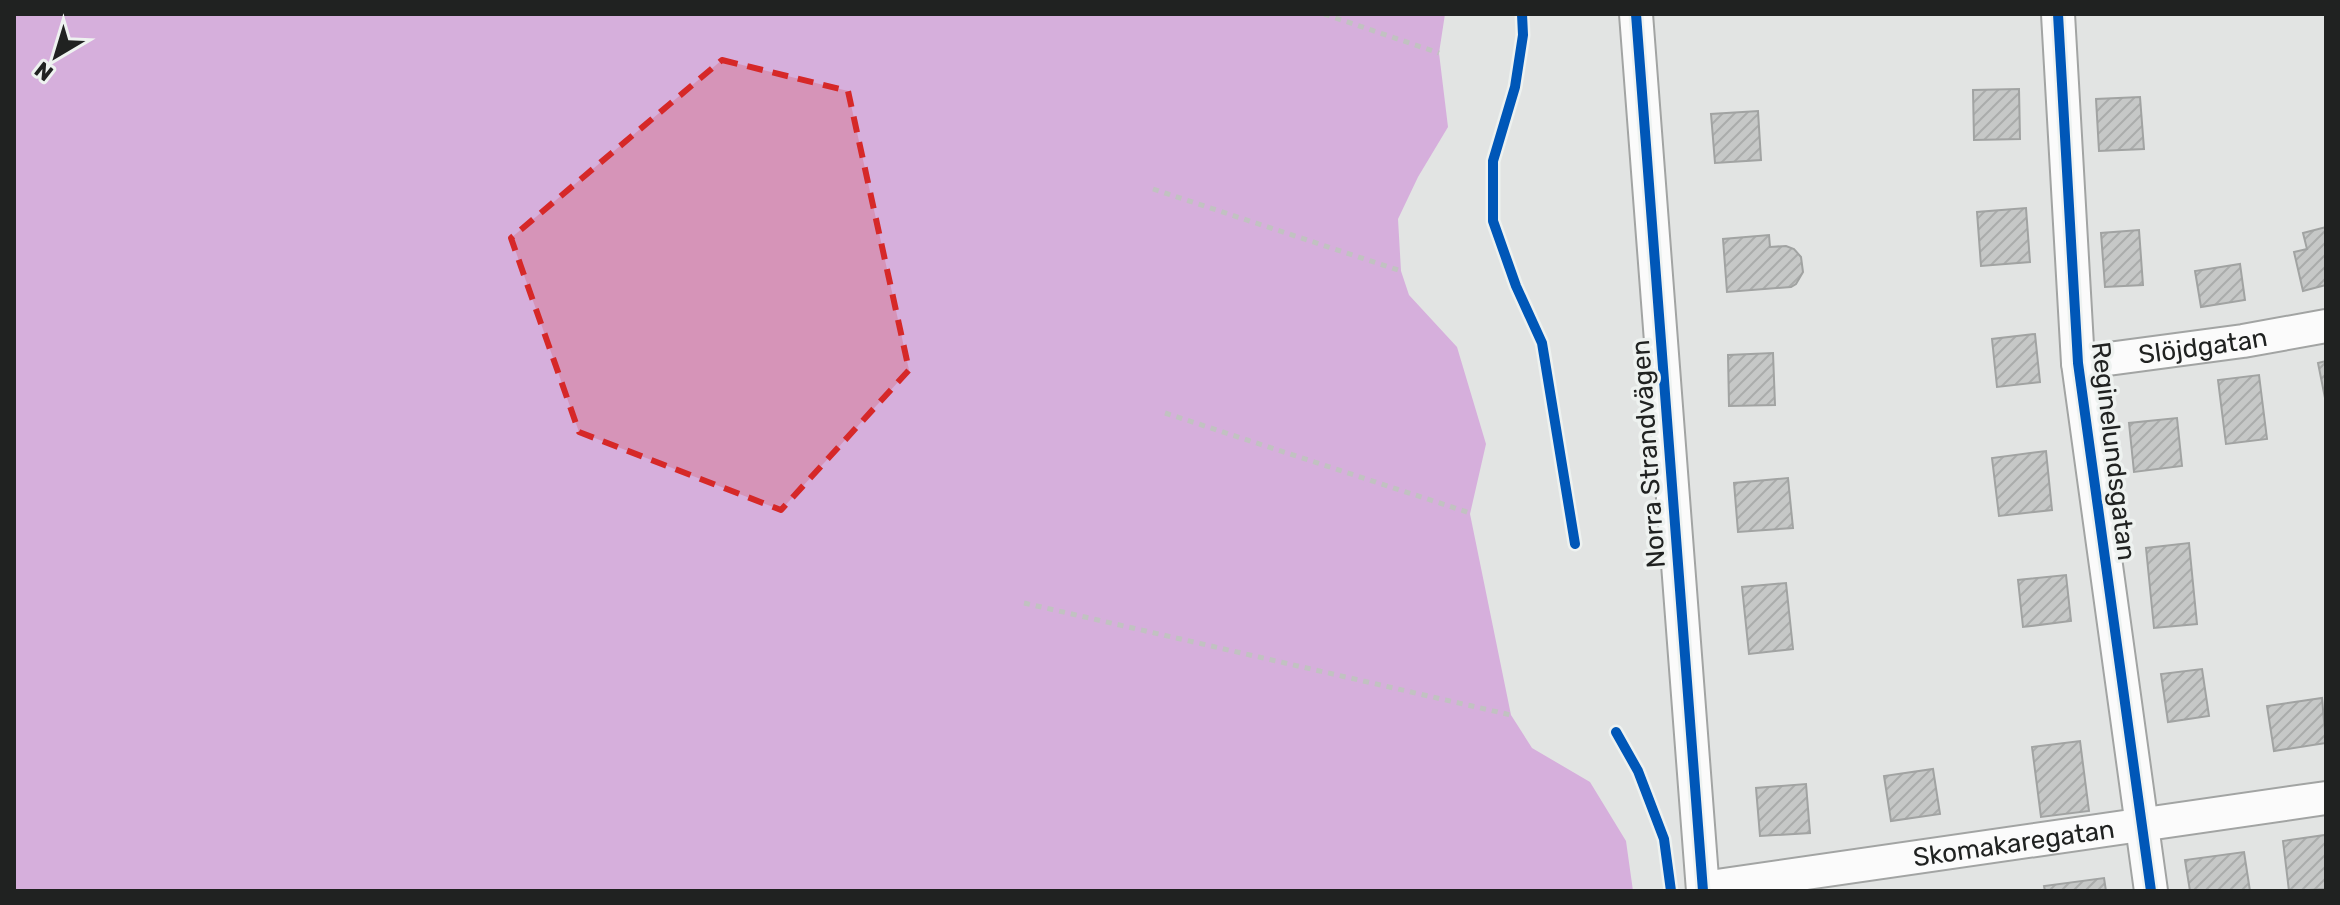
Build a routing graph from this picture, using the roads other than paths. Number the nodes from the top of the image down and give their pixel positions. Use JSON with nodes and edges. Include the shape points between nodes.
{"nodes":[{"id":1,"x":1636,"y":14,"type":"edge"},
{"id":2,"x":2058,"y":14,"type":"edge"},
{"id":3,"x":2326,"y":326,"type":"edge"},
{"id":4,"x":2078,"y":363,"type":"junction"},
{"id":5,"x":2326,"y":798,"type":"edge"},
{"id":6,"x":2143,"y":824,"type":"junction"},
{"id":7,"x":1703,"y":890,"type":"edge"},
{"id":8,"x":2151,"y":891,"type":"edge"}],
"edges":[{"from":1,"to":7,"type":"street","name":"Norra Strandvägen"},
{"from":2,"to":4,"type":"street","name":"Reginelundsgatan"},
{"from":3,"to":4,"type":"street","name":"Slöjdgatan"},
{"from":4,"to":6,"type":"street","name":"Reginelundsgatan"},
{"from":5,"to":6,"type":"street","name":"Skomakaregatan"},
{"from":6,"to":7,"type":"street","name":"Skomakaregatan"},
{"from":6,"to":8,"type":"street","name":"Reginelundsgatan"}]}
